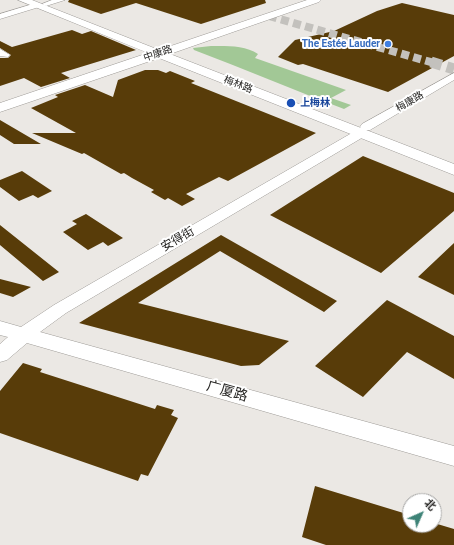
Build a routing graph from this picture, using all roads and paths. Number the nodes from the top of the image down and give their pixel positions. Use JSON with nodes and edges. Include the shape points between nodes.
{"nodes":[{"id":1,"x":22,"y":0,"type":"edge"},
{"id":2,"x":61,"y":0,"type":"edge"},
{"id":3,"x":305,"y":0,"type":"edge"},
{"id":4,"x":316,"y":0,"type":"edge"},
{"id":5,"x":39,"y":3,"type":"edge"},
{"id":6,"x":0,"y":17,"type":"edge"},
{"id":7,"x":196,"y":38,"type":"junction"},
{"id":8,"x":135,"y":41,"type":"junction"},
{"id":9,"x":160,"y":51,"type":"junction"},
{"id":10,"x":124,"y":63,"type":"junction"},
{"id":11,"x":197,"y":66,"type":"junction"},
{"id":12,"x":454,"y":76,"type":"edge"},
{"id":13,"x":0,"y":103,"type":"edge"},
{"id":14,"x":0,"y":108,"type":"edge"},
{"id":15,"x":360,"y":130,"type":"junction"},
{"id":16,"x":454,"y":161,"type":"edge"},
{"id":17,"x":454,"y":170,"type":"edge"},
{"id":18,"x":9,"y":335,"type":"edge"},
{"id":19,"x":0,"y":355,"type":"edge"},
{"id":20,"x":454,"y":456,"type":"edge"}],
"edges":[{"from":1,"to":5,"type":"main road","name":"梅林路"},
{"from":2,"to":5,"type":"street"},
{"from":3,"to":7,"type":"main road","name":"中康路"},
{"from":4,"to":7,"type":"main road","name":"中康路"},
{"from":5,"to":6,"type":"street"},
{"from":5,"to":8,"type":"main road","name":"梅林路"},
{"from":7,"to":8,"type":"main road","via":[[164,43]]},
{"from":7,"to":9,"type":"main road","name":"中康路"},
{"from":7,"to":11,"type":"main road","via":[[180,50],[196,58]]},
{"from":8,"to":9,"type":"main road","name":"梅林路"},
{"from":8,"to":10,"type":"main road","via":[[132,46],[140,52]]},
{"from":9,"to":10,"type":"main road","name":"中康路"},
{"from":9,"to":11,"type":"main road","name":"梅林路"},
{"from":10,"to":11,"type":"main road","via":[[163,59]]},
{"from":10,"to":13,"type":"main road","name":"中康路"},
{"from":10,"to":14,"type":"main road","name":"中康路"},
{"from":11,"to":15,"type":"main road","name":"梅林路"},
{"from":12,"to":15,"type":"street","name":"梅康路"},
{"from":15,"to":16,"type":"main road","name":"梅林路"},
{"from":15,"to":17,"type":"main road","name":"梅林路"},
{"from":15,"to":18,"type":"street","name":"安得街","via":[[60,309]]},
{"from":18,"to":19,"type":"street","name":"安得街"},
{"from":18,"to":20,"type":"street","name":"广厦路"}]}
